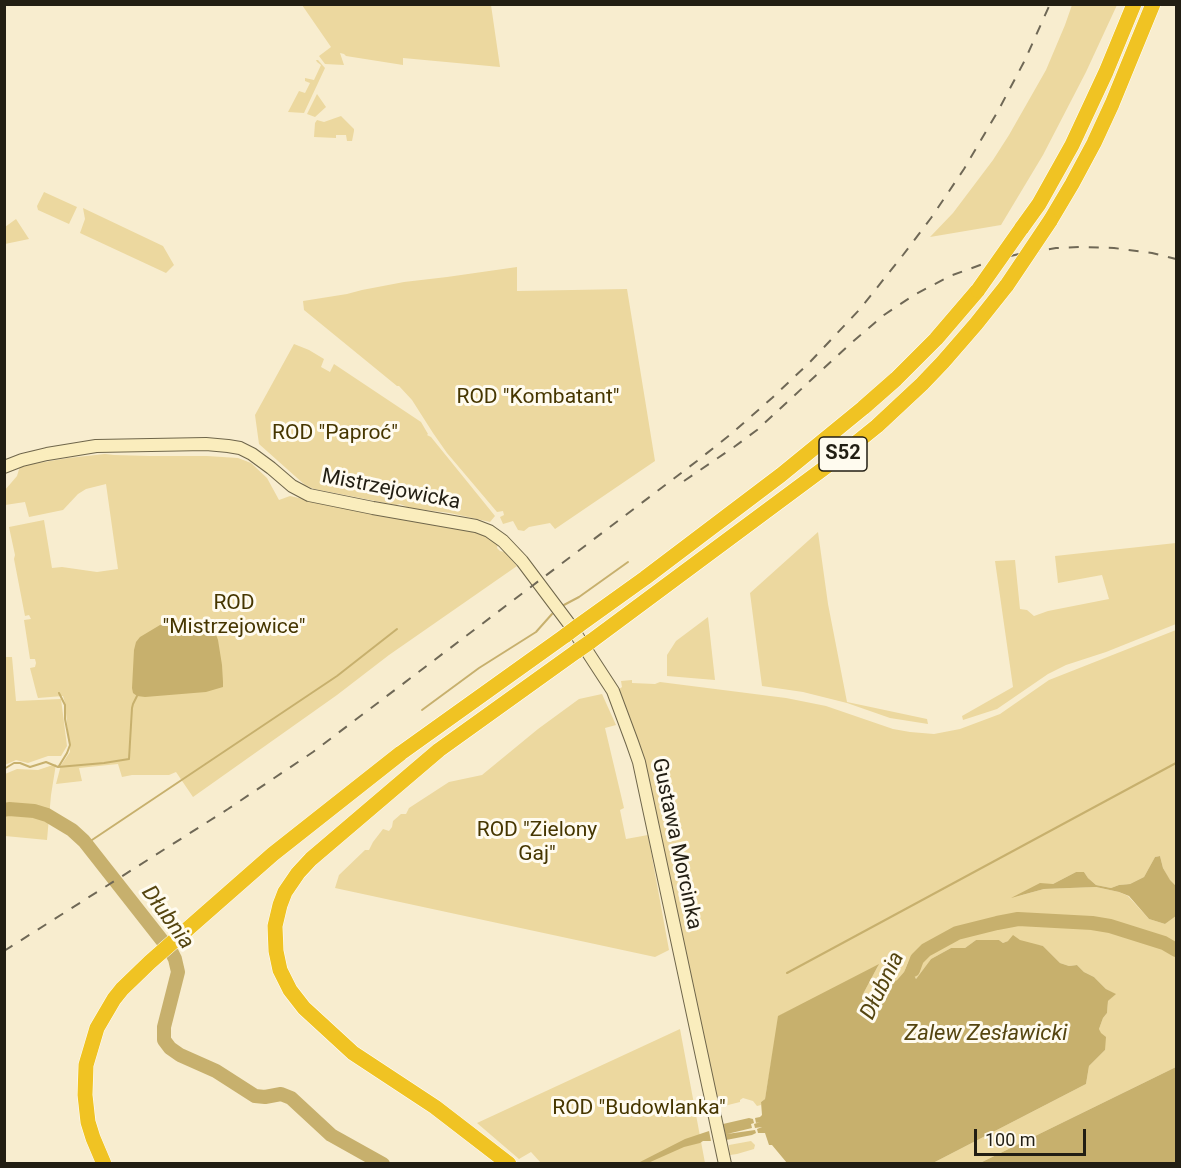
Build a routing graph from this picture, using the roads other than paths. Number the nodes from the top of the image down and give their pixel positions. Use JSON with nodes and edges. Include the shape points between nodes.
{"nodes":[{"id":1,"x":1134,"y":4,"type":"edge"},
{"id":2,"x":1153,"y":4,"type":"edge"},
{"id":3,"x":4,"y":467,"type":"edge"},
{"id":4,"x":522,"y":561,"type":"joint"},
{"id":5,"x":104,"y":1164,"type":"edge"},
{"id":6,"x":509,"y":1164,"type":"edge"},
{"id":7,"x":725,"y":1164,"type":"edge"}],
"edges":[{"from":1,"to":5,"type":"highway","number":"S52","bridge":true,"via":[[1072,145],[1039,204],[978,290],[896,379],[781,475],[645,578],[401,753],[273,854],[133,977],[97,1028],[86,1065],[88,1122]]},
{"from":2,"to":6,"type":"highway","number":"S52","bridge":true,"via":[[1112,104],[1072,184],[1007,285],[943,362],[899,406],[831,463],[438,750],[303,867],[285,892],[278,912],[276,951],[280,970],[304,1008],[353,1053],[435,1107]]},
{"from":3,"to":4,"type":"street","name":"Mistrzejowicka","via":[[47,454],[96,446],[195,444],[240,448],[292,486],[313,496],[486,529]]},
{"from":4,"to":7,"type":"street","name":"Gustawa Morcinka","via":[[613,692],[639,762]]}]}
